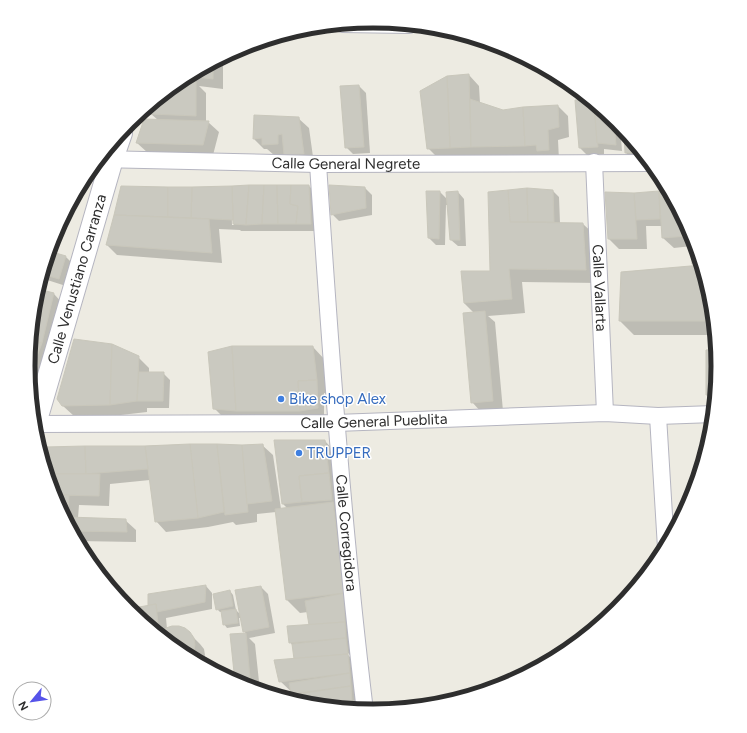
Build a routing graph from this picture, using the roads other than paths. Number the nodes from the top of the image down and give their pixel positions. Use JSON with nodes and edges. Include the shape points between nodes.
{"nodes":[{"id":1,"x":105,"y":159,"type":"edge"},
{"id":2,"x":105,"y":161,"type":"edge"},
{"id":3,"x":594,"y":162,"type":"junction"},
{"id":4,"x":644,"y":163,"type":"edge"},
{"id":5,"x":318,"y":164,"type":"junction"},
{"id":6,"x":38,"y":410,"type":"edge"},
{"id":7,"x":605,"y":413,"type":"junction"},
{"id":8,"x":708,"y":414,"type":"edge"},
{"id":9,"x":658,"y":416,"type":"junction"},
{"id":10,"x":336,"y":423,"type":"junction"},
{"id":11,"x":41,"y":425,"type":"edge"},
{"id":12,"x":665,"y":538,"type":"edge"},
{"id":13,"x":364,"y":705,"type":"edge"}],
"edges":[{"from":1,"to":5,"type":"street","name":"Calle General Negrete"},
{"from":2,"to":6,"type":"street","name":"Calle Venustiano Carranza"},
{"from":3,"to":4,"type":"street","name":"Calle General Negrete"},
{"from":3,"to":5,"type":"street","name":"Calle General Negrete"},
{"from":3,"to":7,"type":"street","name":"Calle Vallarta"},
{"from":5,"to":10,"type":"street","name":"Calle Corregidora"},
{"from":7,"to":9,"type":"street","name":"Calle General Pueblita"},
{"from":7,"to":10,"type":"street","name":"Calle General Pueblita"},
{"from":8,"to":9,"type":"street","name":"Calle General Pueblita"},
{"from":9,"to":12,"type":"street"},
{"from":10,"to":11,"type":"street","name":"Calle General Pueblita"},
{"from":10,"to":13,"type":"street","name":"Calle Corregidora"}]}
